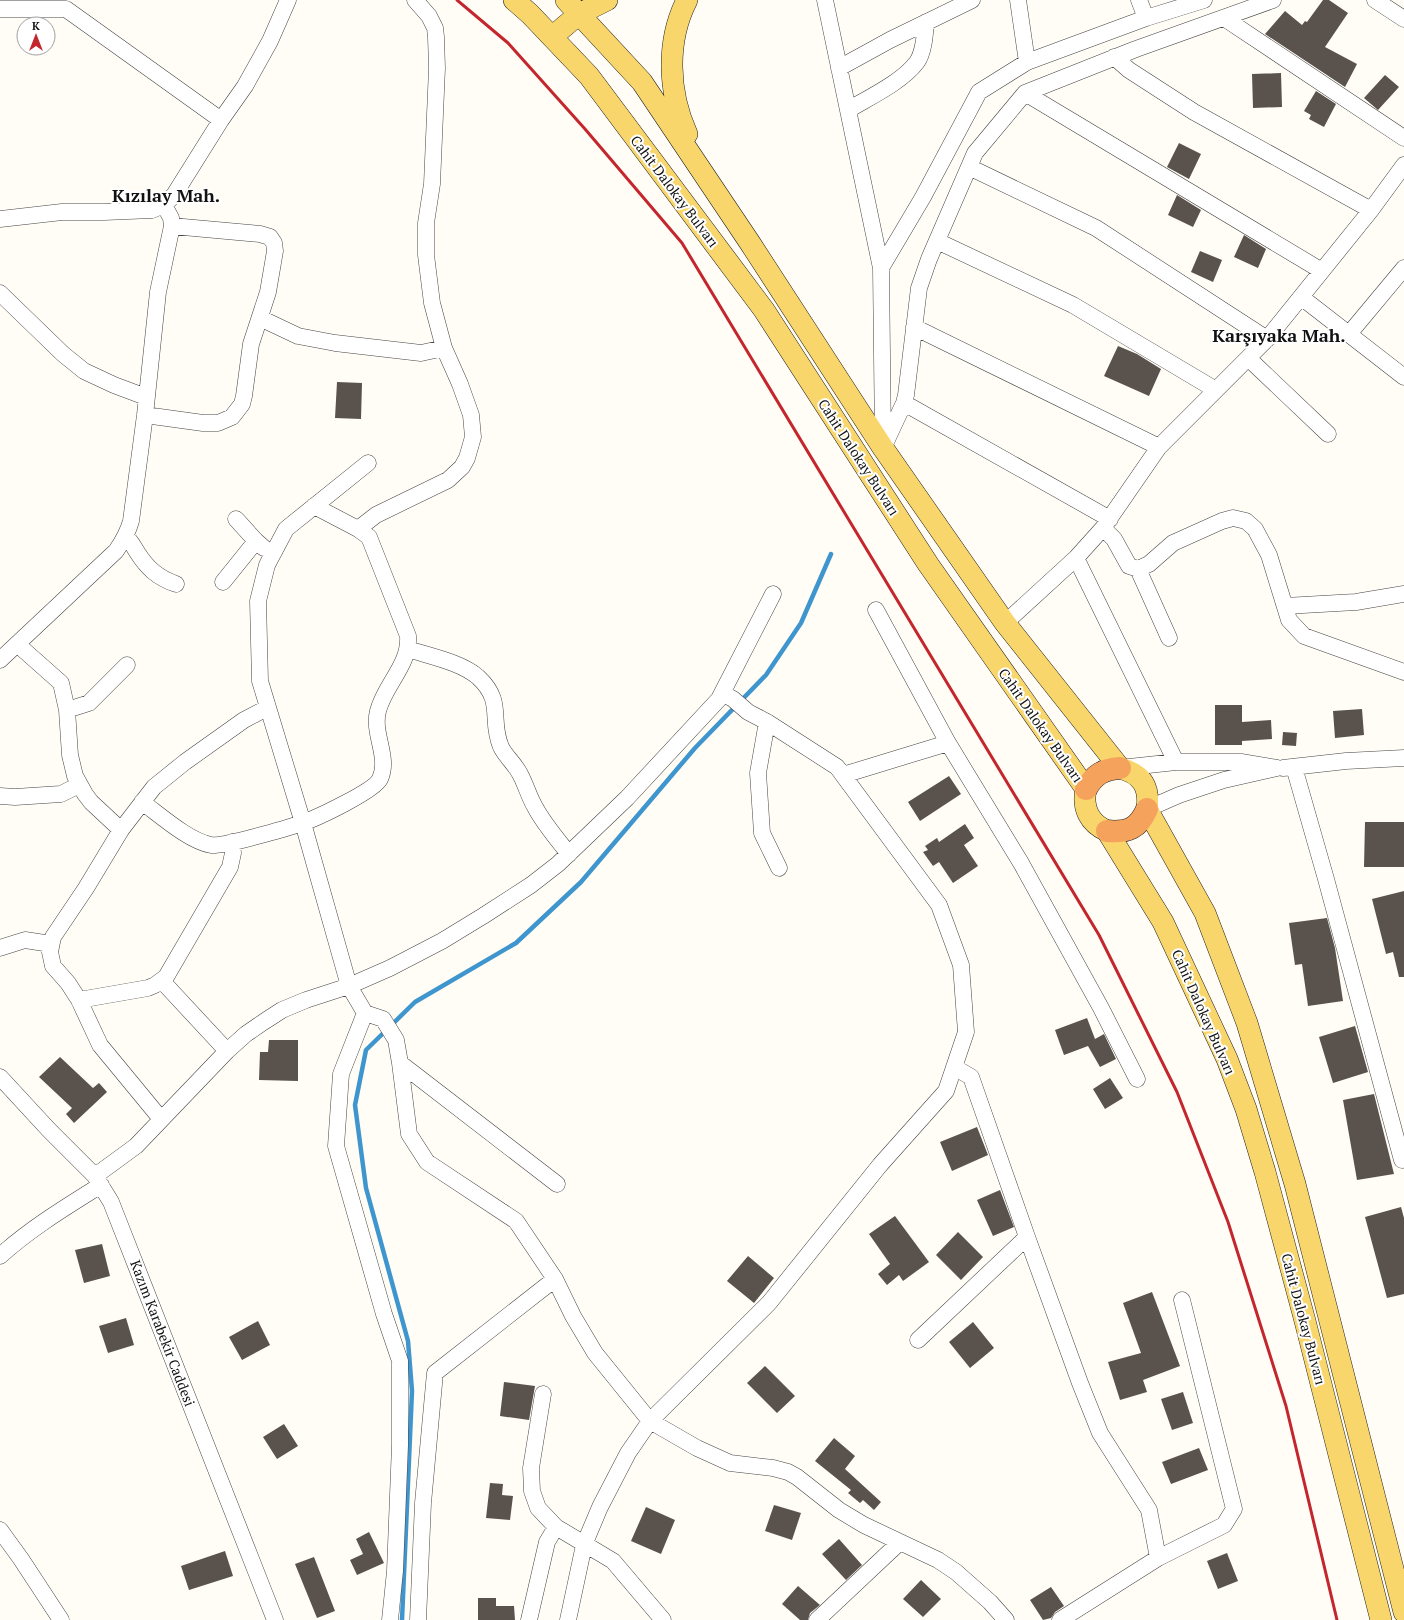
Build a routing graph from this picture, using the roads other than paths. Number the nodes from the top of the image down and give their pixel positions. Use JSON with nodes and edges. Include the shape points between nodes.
{"nodes":[{"id":1,"x":288,"y":0,"type":"edge"},
{"id":2,"x":415,"y":0,"type":"edge"},
{"id":3,"x":607,"y":0,"type":"edge"},
{"id":4,"x":687,"y":0,"type":"edge"},
{"id":5,"x":825,"y":0,"type":"edge"},
{"id":6,"x":972,"y":0,"type":"edge"},
{"id":7,"x":1018,"y":0,"type":"edge"},
{"id":8,"x":1139,"y":0,"type":"edge"},
{"id":9,"x":1204,"y":0,"type":"edge"},
{"id":10,"x":1273,"y":0,"type":"edge"},
{"id":11,"x":1375,"y":0,"type":"edge"},
{"id":12,"x":520,"y":2,"type":"edge"},
{"id":13,"x":573,"y":7,"type":"edge"},
{"id":14,"x":0,"y":9,"type":"edge"},
{"id":15,"x":1146,"y":18,"type":"junction"},
{"id":16,"x":1224,"y":18,"type":"junction"},
{"id":17,"x":1404,"y":18,"type":"edge"},
{"id":18,"x":926,"y":22,"type":"junction"},
{"id":19,"x":552,"y":37,"type":"junction"},
{"id":20,"x":1114,"y":57,"type":"junction"},
{"id":21,"x":1027,"y":62,"type":"junction"},
{"id":22,"x":839,"y":68,"type":"junction"},
{"id":23,"x":1025,"y":93,"type":"junction"},
{"id":24,"x":848,"y":110,"type":"junction"},
{"id":25,"x":221,"y":120,"type":"junction"},
{"id":26,"x":1404,"y":138,"type":"edge"},
{"id":27,"x":1404,"y":165,"type":"edge"},
{"id":28,"x":969,"y":168,"type":"junction"},
{"id":29,"x":708,"y":180,"type":"junction"},
{"id":30,"x":164,"y":205,"type":"junction"},
{"id":31,"x":1371,"y":210,"type":"junction"},
{"id":32,"x":0,"y":219,"type":"edge"},
{"id":33,"x":172,"y":226,"type":"junction"},
{"id":34,"x":937,"y":240,"type":"junction"},
{"id":35,"x":881,"y":268,"type":"junction"},
{"id":36,"x":1404,"y":268,"type":"edge"},
{"id":37,"x":1322,"y":271,"type":"junction"},
{"id":38,"x":0,"y":293,"type":"edge"},
{"id":39,"x":1301,"y":297,"type":"junction"},
{"id":40,"x":260,"y":318,"type":"junction"},
{"id":41,"x":914,"y":327,"type":"junction"},
{"id":42,"x":1349,"y":334,"type":"junction"},
{"id":43,"x":1267,"y":339,"type":"junction"},
{"id":44,"x":444,"y":348,"type":"junction"},
{"id":45,"x":1248,"y":358,"type":"junction"},
{"id":46,"x":1404,"y":377,"type":"edge"},
{"id":47,"x":1216,"y":390,"type":"junction"},
{"id":48,"x":146,"y":397,"type":"junction"},
{"id":49,"x":904,"y":403,"type":"junction"},
{"id":50,"x":145,"y":415,"type":"junction"},
{"id":51,"x":1328,"y":434,"type":"dead end"},
{"id":52,"x":1159,"y":447,"type":"junction"},
{"id":53,"x":884,"y":448,"type":"junction"},
{"id":54,"x":368,"y":463,"type":"dead end"},
{"id":55,"x":314,"y":506,"type":"junction"},
{"id":56,"x":236,"y":519,"type":"dead end"},
{"id":57,"x":1107,"y":524,"type":"junction"},
{"id":58,"x":358,"y":529,"type":"junction"},
{"id":59,"x":126,"y":537,"type":"junction"},
{"id":60,"x":256,"y":541,"type":"junction"},
{"id":61,"x":272,"y":554,"type":"junction"},
{"id":62,"x":1076,"y":558,"type":"junction"},
{"id":63,"x":1138,"y":569,"type":"junction"},
{"id":64,"x":223,"y":582,"type":"dead end"},
{"id":65,"x":176,"y":584,"type":"dead end"},
{"id":66,"x":773,"y":594,"type":"dead end"},
{"id":67,"x":1404,"y":594,"type":"edge"},
{"id":68,"x":1285,"y":606,"type":"junction"},
{"id":69,"x":876,"y":610,"type":"dead end"},
{"id":70,"x":1005,"y":624,"type":"junction"},
{"id":71,"x":1169,"y":638,"type":"dead end"},
{"id":72,"x":17,"y":644,"type":"junction"},
{"id":73,"x":408,"y":649,"type":"junction"},
{"id":74,"x":0,"y":660,"type":"edge"},
{"id":75,"x":127,"y":665,"type":"dead end"},
{"id":76,"x":1404,"y":672,"type":"edge"},
{"id":77,"x":728,"y":696,"type":"junction"},
{"id":78,"x":268,"y":708,"type":"junction"},
{"id":79,"x":67,"y":710,"type":"junction"},
{"id":80,"x":767,"y":722,"type":"junction"},
{"id":81,"x":948,"y":743,"type":"junction"},
{"id":82,"x":1404,"y":758,"type":"edge"},
{"id":83,"x":1176,"y":762,"type":"junction"},
{"id":84,"x":1294,"y":767,"type":"junction"},
{"id":85,"x":1120,"y":768,"type":"junction"},
{"id":86,"x":1277,"y":768,"type":"junction"},
{"id":87,"x":843,"y":775,"type":"junction"},
{"id":88,"x":79,"y":785,"type":"junction"},
{"id":89,"x":1086,"y":789,"type":"junction"},
{"id":90,"x":0,"y":796,"type":"edge"},
{"id":91,"x":142,"y":802,"type":"junction"},
{"id":92,"x":1147,"y":809,"type":"junction"},
{"id":93,"x":303,"y":823,"type":"junction"},
{"id":94,"x":121,"y":830,"type":"junction"},
{"id":95,"x":1107,"y":831,"type":"junction"},
{"id":96,"x":232,"y":842,"type":"junction"},
{"id":97,"x":568,"y":854,"type":"junction"},
{"id":98,"x":779,"y":868,"type":"dead end"},
{"id":99,"x":51,"y":944,"type":"junction"},
{"id":100,"x":0,"y":948,"type":"edge"},
{"id":101,"x":162,"y":981,"type":"junction"},
{"id":102,"x":349,"y":986,"type":"junction"},
{"id":103,"x":79,"y":1000,"type":"junction"},
{"id":104,"x":365,"y":1013,"type":"junction"},
{"id":105,"x":227,"y":1051,"type":"junction"},
{"id":106,"x":400,"y":1063,"type":"junction"},
{"id":107,"x":954,"y":1068,"type":"junction"},
{"id":108,"x":0,"y":1077,"type":"edge"},
{"id":109,"x":1137,"y":1079,"type":"dead end"},
{"id":110,"x":161,"y":1119,"type":"junction"},
{"id":111,"x":1402,"y":1160,"type":"dead end"},
{"id":112,"x":98,"y":1181,"type":"junction"},
{"id":113,"x":556,"y":1184,"type":"dead end"},
{"id":114,"x":1027,"y":1237,"type":"junction"},
{"id":115,"x":0,"y":1256,"type":"edge"},
{"id":116,"x":555,"y":1280,"type":"junction"},
{"id":117,"x":1182,"y":1300,"type":"dead end"},
{"id":118,"x":918,"y":1340,"type":"dead end"},
{"id":119,"x":543,"y":1394,"type":"dead end"},
{"id":120,"x":650,"y":1421,"type":"junction"},
{"id":121,"x":556,"y":1527,"type":"junction"},
{"id":122,"x":0,"y":1530,"type":"edge"},
{"id":123,"x":900,"y":1542,"type":"junction"},
{"id":124,"x":584,"y":1545,"type":"junction"},
{"id":125,"x":1158,"y":1558,"type":"junction"},
{"id":126,"x":1404,"y":1612,"type":"edge"},
{"id":127,"x":61,"y":1620,"type":"edge"},
{"id":128,"x":275,"y":1620,"type":"edge"},
{"id":129,"x":390,"y":1620,"type":"edge"},
{"id":130,"x":418,"y":1620,"type":"edge"},
{"id":131,"x":529,"y":1620,"type":"edge"},
{"id":132,"x":568,"y":1620,"type":"edge"},
{"id":133,"x":663,"y":1620,"type":"edge"},
{"id":134,"x":817,"y":1620,"type":"edge"},
{"id":135,"x":1006,"y":1620,"type":"edge"},
{"id":136,"x":1060,"y":1620,"type":"edge"},
{"id":137,"x":1380,"y":1620,"type":"edge"}],
"edges":[{"from":1,"to":25,"type":"street","via":[[263,54]]},
{"from":2,"to":44,"type":"street","via":[[429,16],[436,37],[432,184],[426,223],[426,255],[432,303]]},
{"from":3,"to":13,"type":"main road"},
{"from":4,"to":29,"type":"main road","via":[[680,15],[673,45],[672,77],[678,116]]},
{"from":5,"to":22,"type":"street"},
{"from":6,"to":18,"type":"street"},
{"from":7,"to":21,"type":"street"},
{"from":8,"to":15,"type":"street"},
{"from":9,"to":15,"type":"street"},
{"from":10,"to":16,"type":"street"},
{"from":11,"to":17,"type":"street"},
{"from":12,"to":19,"type":"main road","name":"Cahit Dalokay Bulvarı"},
{"from":13,"to":19,"type":"main road"},
{"from":13,"to":29,"type":"main road","name":"Cahit Dalokay Bulvarı","via":[[642,82]]},
{"from":14,"to":25,"type":"street","via":[[66,9]]},
{"from":15,"to":21,"type":"street"},
{"from":16,"to":20,"type":"street"},
{"from":16,"to":26,"type":"street"},
{"from":18,"to":22,"type":"street"},
{"from":18,"to":24,"type":"street","via":[[918,61],[902,77]]},
{"from":19,"to":89,"type":"main road","name":"Cahit Dalokay Bulvarı","via":[[589,76],[764,310],[928,564]]},
{"from":20,"to":23,"type":"street"},
{"from":20,"to":31,"type":"street","via":[[1129,70],[1194,112]]},
{"from":21,"to":35,"type":"street","via":[[978,92],[923,197]]},
{"from":22,"to":24,"type":"street"},
{"from":23,"to":28,"type":"street","via":[[975,153]]},
{"from":23,"to":37,"type":"street"},
{"from":24,"to":35,"type":"street"},
{"from":25,"to":30,"type":"street","via":[[174,195]]},
{"from":27,"to":31,"type":"street"},
{"from":28,"to":34,"type":"street"},
{"from":28,"to":43,"type":"street","via":[[1096,228]]},
{"from":29,"to":53,"type":"main road","name":"Cahit Dalokay Bulvarı"},
{"from":30,"to":32,"type":"street","via":[[152,210],[62,212]]},
{"from":30,"to":33,"type":"street"},
{"from":31,"to":37,"type":"street"},
{"from":33,"to":40,"type":"street","via":[[270,237],[275,251],[268,292]]},
{"from":33,"to":48,"type":"street","via":[[158,292]]},
{"from":34,"to":41,"type":"street","via":[[919,288]]},
{"from":34,"to":47,"type":"street","via":[[1072,305]]},
{"from":35,"to":53,"type":"street"},
{"from":36,"to":42,"type":"street"},
{"from":37,"to":39,"type":"street"},
{"from":38,"to":48,"type":"street","via":[[62,354],[84,371]]},
{"from":39,"to":42,"type":"street"},
{"from":39,"to":43,"type":"street"},
{"from":40,"to":44,"type":"street","via":[[298,336],[335,343],[421,353]]},
{"from":40,"to":50,"type":"street","via":[[251,344],[242,404],[232,417],[211,424]]},
{"from":41,"to":49,"type":"street"},
{"from":41,"to":52,"type":"street"},
{"from":42,"to":46,"type":"street"},
{"from":43,"to":45,"type":"street"},
{"from":44,"to":58,"type":"street","via":[[471,415],[473,437],[467,458],[462,467],[448,480],[376,515]]},
{"from":45,"to":47,"type":"street"},
{"from":45,"to":51,"type":"street"},
{"from":47,"to":52,"type":"street"},
{"from":48,"to":50,"type":"street"},
{"from":49,"to":53,"type":"street"},
{"from":49,"to":57,"type":"street"},
{"from":50,"to":59,"type":"street","via":[[131,521]]},
{"from":52,"to":57,"type":"street"},
{"from":53,"to":70,"type":"main road","name":"Cahit Dalokay Bulvarı"},
{"from":54,"to":55,"type":"street"},
{"from":55,"to":58,"type":"street"},
{"from":55,"to":61,"type":"street","via":[[286,528]]},
{"from":56,"to":60,"type":"street"},
{"from":57,"to":62,"type":"street"},
{"from":57,"to":63,"type":"street","via":[[1129,566]]},
{"from":58,"to":73,"type":"street","via":[[369,537],[406,629]]},
{"from":59,"to":65,"type":"street","via":[[147,567],[157,576]]},
{"from":59,"to":72,"type":"street","via":[[116,551]]},
{"from":60,"to":61,"type":"street"},
{"from":60,"to":64,"type":"street"},
{"from":61,"to":78,"type":"street","via":[[258,601],[260,682]]},
{"from":62,"to":70,"type":"street"},
{"from":62,"to":83,"type":"street"},
{"from":63,"to":68,"type":"street","via":[[1149,564],[1173,543],[1233,518],[1255,528],[1269,554]]},
{"from":63,"to":71,"type":"street"},
{"from":66,"to":77,"type":"street"},
{"from":67,"to":68,"type":"street","via":[[1356,602]]},
{"from":68,"to":76,"type":"street","via":[[1289,620],[1304,636]]},
{"from":69,"to":81,"type":"street"},
{"from":70,"to":85,"type":"main road","name":"Cahit Dalokay Bulvarı"},
{"from":72,"to":74,"type":"street"},
{"from":72,"to":79,"type":"street","via":[[61,683]]},
{"from":73,"to":93,"type":"street","via":[[378,710],[377,735],[384,760],[378,782],[362,794]]},
{"from":73,"to":97,"type":"street","via":[[459,666],[477,676],[484,684],[495,703],[496,730],[502,749],[519,772],[541,819]]},
{"from":75,"to":79,"type":"street","via":[[89,702]]},
{"from":77,"to":80,"type":"street","via":[[748,712]]},
{"from":77,"to":97,"type":"street","via":[[719,699],[628,798]]},
{"from":78,"to":91,"type":"street","via":[[244,720],[185,762],[154,787]]},
{"from":78,"to":93,"type":"street"},
{"from":79,"to":88,"type":"street","via":[[70,755]]},
{"from":80,"to":87,"type":"street","via":[[836,767]]},
{"from":80,"to":98,"type":"street","via":[[758,773],[762,833]]},
{"from":81,"to":87,"type":"street"},
{"from":81,"to":109,"type":"street","via":[[1021,863],[1102,1008]]},
{"from":82,"to":84,"type":"street"},
{"from":83,"to":85,"type":"street"},
{"from":83,"to":86,"type":"street","via":[[1241,762]]},
{"from":84,"to":86,"type":"street"},
{"from":84,"to":111,"type":"street"},
{"from":85,"to":89,"type":"highway","via":[[1099,772]]},
{"from":85,"to":92,"type":"main road","name":"Cahit Dalokay Bulvarı","via":[[1129,770],[1143,782],[1147,790]]},
{"from":86,"to":92,"type":"street","via":[[1224,780]]},
{"from":87,"to":107,"type":"street","via":[[939,905],[961,965],[966,1032]]},
{"from":88,"to":90,"type":"street","via":[[61,794],[15,798]]},
{"from":88,"to":94,"type":"street","via":[[91,802]]},
{"from":89,"to":95,"type":"main road","name":"Cahit Dalokay Bulvarı","via":[[1084,798],[1088,816]]},
{"from":91,"to":94,"type":"street"},
{"from":91,"to":96,"type":"street","via":[[197,841],[213,845]]},
{"from":92,"to":95,"type":"highway","via":[[1143,818],[1127,830]]},
{"from":92,"to":126,"type":"main road","name":"Cahit Dalokay Bulvarı","via":[[1205,914],[1247,1023],[1296,1184]]},
{"from":93,"to":96,"type":"street"},
{"from":93,"to":102,"type":"street"},
{"from":94,"to":99,"type":"street"},
{"from":95,"to":137,"type":"main road","name":"Cahit Dalokay Bulvarı","via":[[1164,922],[1227,1059],[1246,1109],[1303,1314]]},
{"from":96,"to":101,"type":"street","via":[[230,867],[170,972]]},
{"from":97,"to":102,"type":"street","via":[[531,885],[442,941]]},
{"from":99,"to":100,"type":"street","via":[[25,940]]},
{"from":99,"to":103,"type":"street","via":[[53,966]]},
{"from":101,"to":103,"type":"street","via":[[148,988]]},
{"from":101,"to":105,"type":"street"},
{"from":102,"to":104,"type":"street"},
{"from":102,"to":105,"type":"street","via":[[282,1010],[246,1034]]},
{"from":103,"to":110,"type":"street","via":[[100,1045]]},
{"from":104,"to":106,"type":"street","via":[[383,1019],[396,1040]]},
{"from":104,"to":129,"type":"street","via":[[341,1074],[336,1146],[400,1361],[400,1453],[395,1571]]},
{"from":105,"to":110,"type":"street"},
{"from":106,"to":113,"type":"street"},
{"from":106,"to":116,"type":"street","via":[[409,1134],[427,1162],[516,1221]]},
{"from":107,"to":114,"type":"street","via":[[971,1077]]},
{"from":107,"to":120,"type":"street","via":[[946,1091],[880,1165],[769,1303]]},
{"from":108,"to":112,"type":"street","name":"Kazım Karabekir Caddesi"},
{"from":110,"to":112,"type":"street"},
{"from":112,"to":115,"type":"street","via":[[17,1240]]},
{"from":112,"to":128,"type":"street","name":"Kazım Karabekir Caddesi","via":[[112,1202]]},
{"from":114,"to":118,"type":"street"},
{"from":114,"to":125,"type":"street","via":[[1100,1433],[1149,1510]]},
{"from":116,"to":120,"type":"street","via":[[595,1353]]},
{"from":116,"to":130,"type":"street","via":[[434,1373],[423,1503]]},
{"from":117,"to":125,"type":"street","via":[[1234,1509],[1224,1525]]},
{"from":119,"to":121,"type":"street","via":[[531,1468],[532,1491],[538,1508]]},
{"from":120,"to":123,"type":"street","via":[[697,1448],[730,1463],[788,1472],[839,1510]]},
{"from":120,"to":124,"type":"street","via":[[628,1453]]},
{"from":121,"to":124,"type":"street"},
{"from":121,"to":131,"type":"street","via":[[547,1542]]},
{"from":122,"to":127,"type":"street"},
{"from":123,"to":134,"type":"street"},
{"from":123,"to":135,"type":"street","via":[[938,1560],[956,1572]]},
{"from":124,"to":132,"type":"street"},
{"from":124,"to":133,"type":"street","via":[[613,1561]]},
{"from":125,"to":136,"type":"street"}]}
